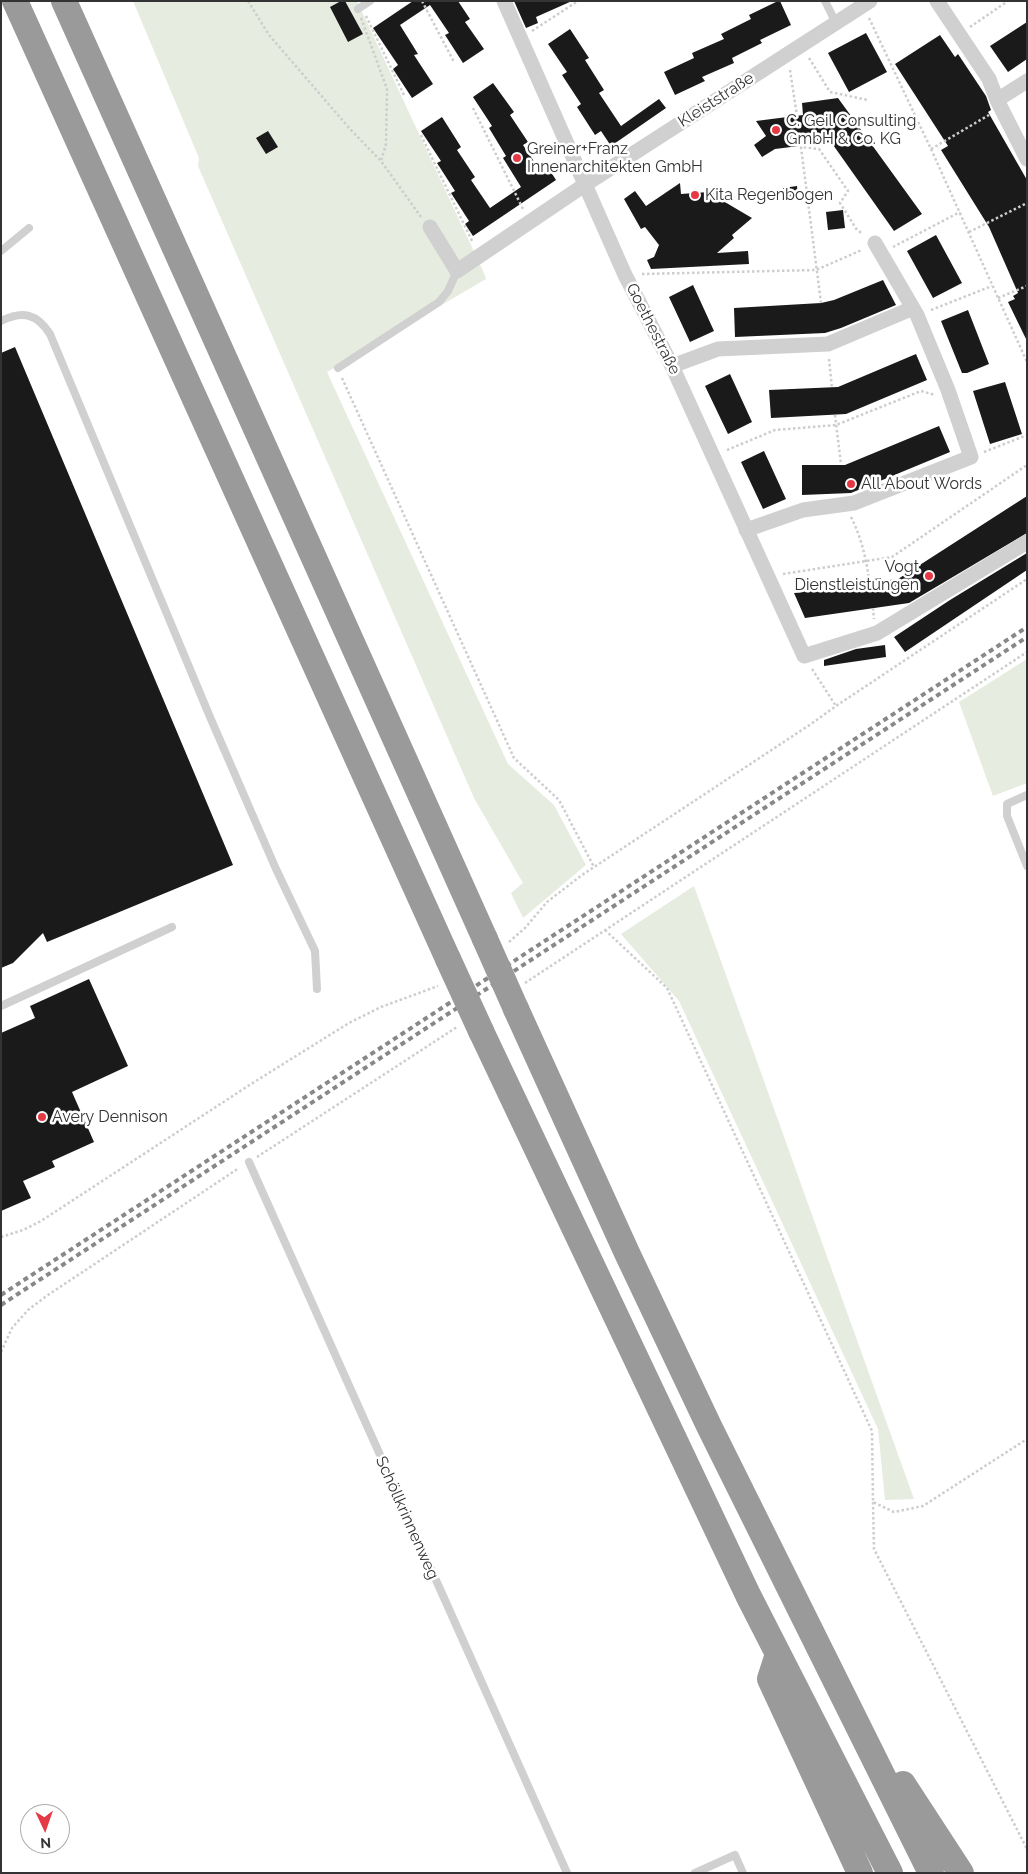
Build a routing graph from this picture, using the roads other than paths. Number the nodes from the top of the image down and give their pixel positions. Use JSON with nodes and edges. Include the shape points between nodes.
{"nodes":[{"id":1,"x":15,"y":1,"type":"edge"},
{"id":2,"x":64,"y":1,"type":"edge"},
{"id":3,"x":370,"y":1,"type":"edge"},
{"id":4,"x":504,"y":1,"type":"edge"},
{"id":5,"x":825,"y":1,"type":"edge"},
{"id":6,"x":937,"y":1,"type":"edge"},
{"id":7,"x":866,"y":4,"type":"edge"},
{"id":8,"x":359,"y":8,"type":"road end"},
{"id":9,"x":836,"y":23,"type":"junction"},
{"id":10,"x":1027,"y":82,"type":"edge"},
{"id":11,"x":999,"y":104,"type":"junction"},
{"id":12,"x":1027,"y":159,"type":"edge"},
{"id":13,"x":586,"y":184,"type":"junction"},
{"id":14,"x":430,"y":227,"type":"road end"},
{"id":15,"x":29,"y":228,"type":"dead end"},
{"id":16,"x":878,"y":248,"type":"road end"},
{"id":17,"x":1,"y":250,"type":"edge"},
{"id":18,"x":457,"y":271,"type":"junction"},
{"id":19,"x":915,"y":312,"type":"junction"},
{"id":20,"x":1,"y":321,"type":"edge"},
{"id":21,"x":672,"y":366,"type":"junction"},
{"id":22,"x":338,"y":368,"type":"road end"},
{"id":23,"x":746,"y":530,"type":"junction"},
{"id":24,"x":1027,"y":542,"type":"edge"},
{"id":25,"x":1027,"y":795,"type":"edge"},
{"id":26,"x":1027,"y":866,"type":"edge"},
{"id":27,"x":172,"y":927,"type":"dead end"},
{"id":28,"x":317,"y":989,"type":"dead end"},
{"id":29,"x":1,"y":1006,"type":"edge"},
{"id":30,"x":249,"y":1162,"type":"road end"},
{"id":31,"x":778,"y":1654,"type":"junction"},
{"id":32,"x":846,"y":1700,"type":"junction"},
{"id":33,"x":567,"y":1873,"type":"edge"},
{"id":34,"x":695,"y":1873,"type":"edge"},
{"id":35,"x":743,"y":1873,"type":"edge"},
{"id":36,"x":860,"y":1873,"type":"edge"},
{"id":37,"x":890,"y":1873,"type":"edge"},
{"id":38,"x":931,"y":1873,"type":"edge"},
{"id":39,"x":961,"y":1873,"type":"edge"}],
"edges":[{"from":1,"to":31,"type":"highway","bridge":true,"via":[[447,971]]},
{"from":2,"to":32,"type":"highway","bridge":true,"via":[[495,942],[516,1009],[639,1279]]},
{"from":3,"to":8,"type":"lane"},
{"from":4,"to":13,"type":"street","name":"Goethestraße"},
{"from":5,"to":9,"type":"lane"},
{"from":6,"to":11,"type":"street","via":[[989,80]]},
{"from":7,"to":9,"type":"street","name":"Kleiststraße"},
{"from":9,"to":13,"type":"street","name":"Kleiststraße"},
{"from":10,"to":11,"type":"street"},
{"from":11,"to":12,"type":"street"},
{"from":13,"to":18,"type":"street","name":"Kleiststraße"},
{"from":13,"to":21,"type":"street","name":"Goethestraße","via":[[625,275]]},
{"from":14,"to":18,"type":"street"},
{"from":15,"to":17,"type":"lane"},
{"from":16,"to":19,"type":"street"},
{"from":18,"to":22,"type":"lane","via":[[439,302]]},
{"from":19,"to":21,"type":"street","via":[[828,344],[718,348]]},
{"from":19,"to":23,"type":"street","via":[[948,390],[971,457],[854,503],[803,510]]},
{"from":20,"to":28,"type":"lane","via":[[26,314],[44,324],[50,334],[210,718],[315,951]]},
{"from":21,"to":23,"type":"street","name":"Goethestraße"},
{"from":23,"to":24,"type":"street","name":"Goethestraße","via":[[804,656],[877,633]]},
{"from":25,"to":26,"type":"lane","via":[[1007,804],[1007,816]]},
{"from":27,"to":29,"type":"lane"},
{"from":30,"to":33,"type":"lane","name":"Schöllkrinnenweg"},
{"from":31,"to":36,"type":"highway","via":[[770,1679]]},
{"from":31,"to":37,"type":"highway"},
{"from":32,"to":38,"type":"highway"},
{"from":32,"to":39,"type":"highway"},
{"from":34,"to":35,"type":"lane","via":[[735,1855]]}]}
